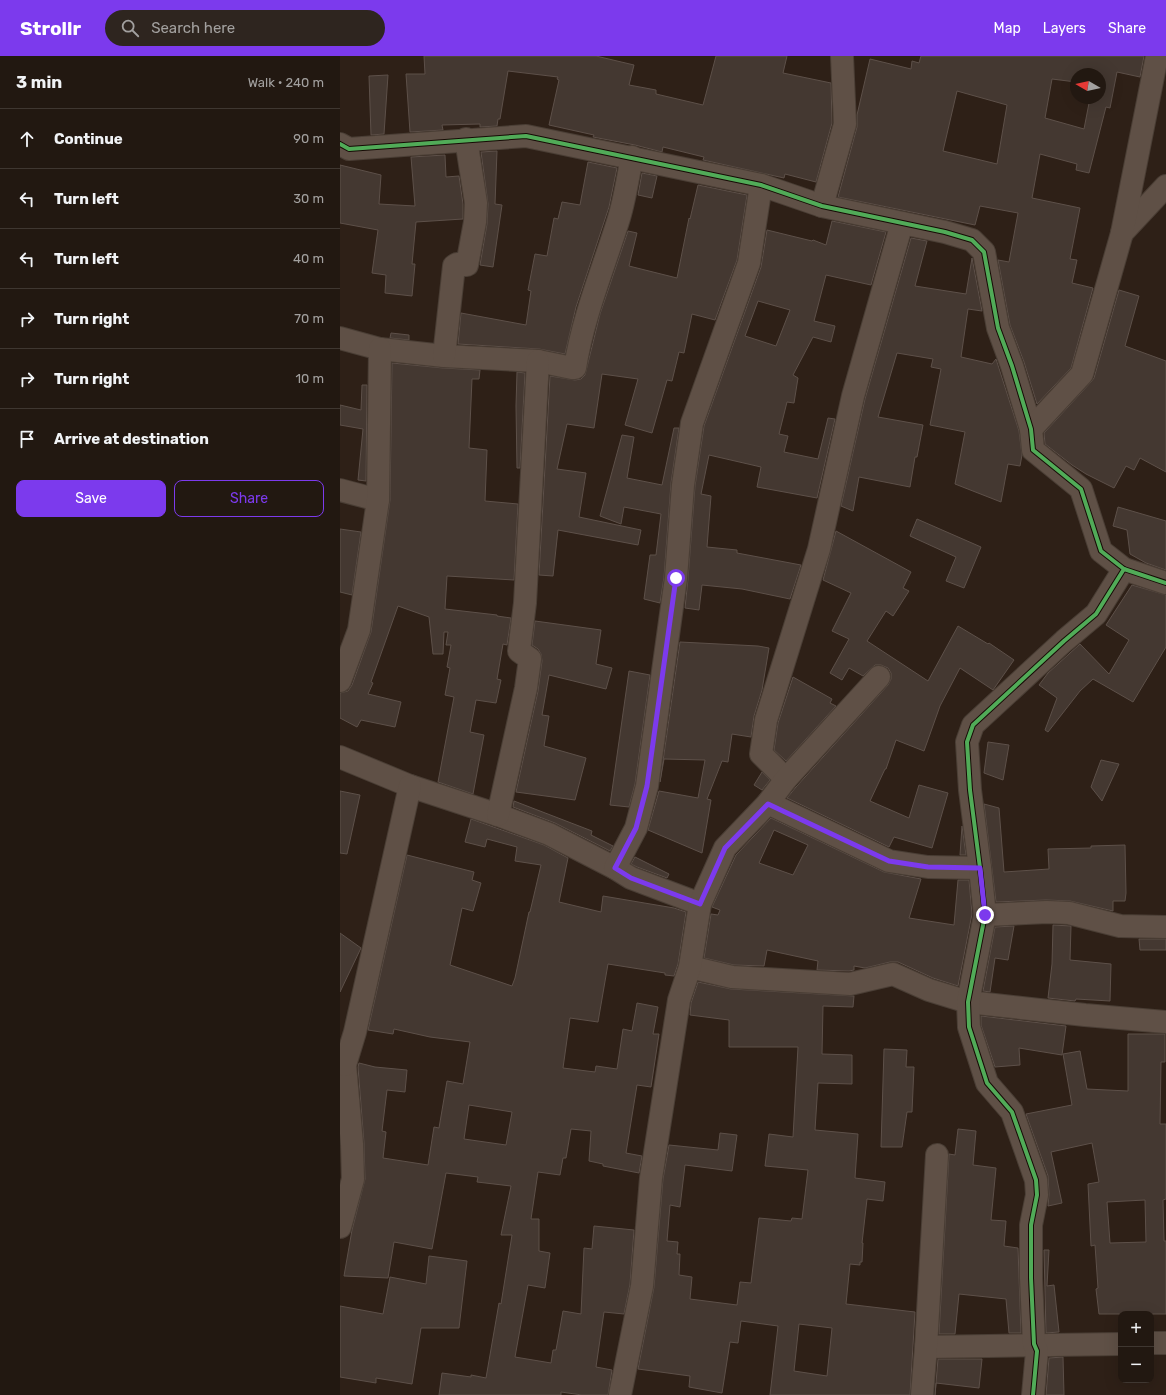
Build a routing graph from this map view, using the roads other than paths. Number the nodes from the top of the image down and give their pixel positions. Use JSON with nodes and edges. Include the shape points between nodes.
{"nodes":[{"id":1,"x":842,"y":56,"type":"edge"},
{"id":2,"x":1157,"y":56,"type":"edge"},
{"id":3,"x":466,"y":139,"type":"junction"},
{"id":4,"x":340,"y":144,"type":"edge"},
{"id":5,"x":632,"y":157,"type":"junction"},
{"id":6,"x":761,"y":185,"type":"junction"},
{"id":7,"x":1166,"y":186,"type":"edge"},
{"id":8,"x":822,"y":206,"type":"junction"},
{"id":9,"x":902,"y":223,"type":"junction"},
{"id":10,"x":1122,"y":233,"type":"junction"},
{"id":11,"x":340,"y":338,"type":"edge"},
{"id":12,"x":380,"y":349,"type":"junction"},
{"id":13,"x":444,"y":356,"type":"junction"},
{"id":14,"x":538,"y":361,"type":"junction"},
{"id":15,"x":1031,"y":429,"type":"junction"},
{"id":16,"x":340,"y":490,"type":"edge"},
{"id":17,"x":378,"y":500,"type":"junction"},
{"id":18,"x":1124,"y":568,"type":"junction"},
{"id":19,"x":1166,"y":582,"type":"edge"},
{"id":20,"x":879,"y":677,"type":"dead end"},
{"id":21,"x":340,"y":681,"type":"edge"},
{"id":22,"x":340,"y":757,"type":"edge"},
{"id":23,"x":786,"y":779,"type":"junction"},
{"id":24,"x":410,"y":786,"type":"junction"},
{"id":25,"x":768,"y":804,"type":"junction"},
{"id":26,"x":498,"y":815,"type":"junction"},
{"id":27,"x":615,"y":868,"type":"junction"},
{"id":28,"x":980,"y":868,"type":"junction"},
{"id":29,"x":700,"y":904,"type":"junction"},
{"id":30,"x":985,"y":915,"type":"junction"},
{"id":31,"x":1166,"y":927,"type":"edge"},
{"id":32,"x":690,"y":967,"type":"junction"},
{"id":33,"x":968,"y":1002,"type":"junction"},
{"id":34,"x":1166,"y":1022,"type":"edge"},
{"id":35,"x":343,"y":1062,"type":"edge"},
{"id":36,"x":937,"y":1155,"type":"dead end"},
{"id":37,"x":340,"y":1227,"type":"edge"},
{"id":38,"x":1154,"y":1343,"type":"edge"},
{"id":39,"x":1166,"y":1343,"type":"edge"},
{"id":40,"x":1034,"y":1344,"type":"junction"},
{"id":41,"x":1118,"y":1344,"type":"edge"},
{"id":42,"x":926,"y":1347,"type":"junction"},
{"id":43,"x":620,"y":1395,"type":"edge"},
{"id":44,"x":922,"y":1395,"type":"edge"},
{"id":45,"x":1033,"y":1395,"type":"edge"}],
"edges":[{"from":1,"to":8,"type":"street","via":[[845,124]]},
{"from":2,"to":10,"type":"street"},
{"from":3,"to":4,"type":"street","via":[[349,149]]},
{"from":3,"to":5,"type":"street","via":[[526,136]]},
{"from":3,"to":13,"type":"street","via":[[476,203],[476,222],[467,265],[454,266]]},
{"from":5,"to":6,"type":"street"},
{"from":5,"to":14,"type":"street","via":[[620,216],[588,316],[575,368]]},
{"from":6,"to":8,"type":"street"},
{"from":6,"to":27,"type":"street","via":[[750,263],[692,423],[682,485],[676,578],[647,786],[636,828]]},
{"from":7,"to":10,"type":"street"},
{"from":8,"to":9,"type":"street"},
{"from":9,"to":15,"type":"street","via":[[972,240],[984,252],[998,328]]},
{"from":9,"to":23,"type":"street","via":[[853,396],[819,549],[766,720],[761,754]]},
{"from":10,"to":15,"type":"street","via":[[1082,374]]},
{"from":11,"to":12,"type":"street"},
{"from":12,"to":13,"type":"street"},
{"from":12,"to":17,"type":"street"},
{"from":13,"to":14,"type":"street"},
{"from":14,"to":26,"type":"street","via":[[525,603],[519,651],[530,659]]},
{"from":15,"to":18,"type":"street","via":[[1033,450],[1081,489],[1101,551]]},
{"from":16,"to":17,"type":"street"},
{"from":17,"to":21,"type":"street","via":[[359,630]]},
{"from":18,"to":19,"type":"street"},
{"from":18,"to":28,"type":"street","via":[[1096,614],[973,725],[967,742]]},
{"from":20,"to":23,"type":"street"},
{"from":22,"to":24,"type":"street"},
{"from":23,"to":25,"type":"street"},
{"from":24,"to":26,"type":"street"},
{"from":24,"to":35,"type":"street","via":[[355,1032]]},
{"from":25,"to":28,"type":"street","via":[[889,861],[928,867]]},
{"from":25,"to":29,"type":"street","via":[[725,848]]},
{"from":26,"to":27,"type":"street","via":[[549,834]]},
{"from":27,"to":29,"type":"street","via":[[631,878]]},
{"from":28,"to":30,"type":"street"},
{"from":29,"to":32,"type":"street"},
{"from":30,"to":31,"type":"street","via":[[1047,912],[1069,914],[1120,926]]},
{"from":30,"to":33,"type":"street"},
{"from":32,"to":33,"type":"street","via":[[732,976],[850,984],[893,974],[929,990]]},
{"from":32,"to":43,"type":"street","via":[[678,1008],[651,1178],[642,1286]]},
{"from":33,"to":34,"type":"street"},
{"from":33,"to":40,"type":"street","via":[[969,1026],[987,1084],[1012,1112],[1036,1180],[1037,1195],[1031,1225]]},
{"from":35,"to":37,"type":"street","via":[[353,1178]]},
{"from":36,"to":42,"type":"street"},
{"from":38,"to":39,"type":"street"},
{"from":40,"to":41,"type":"street"},
{"from":40,"to":42,"type":"street"},
{"from":40,"to":45,"type":"street","via":[[1037,1351]]},
{"from":42,"to":44,"type":"street"}]}
